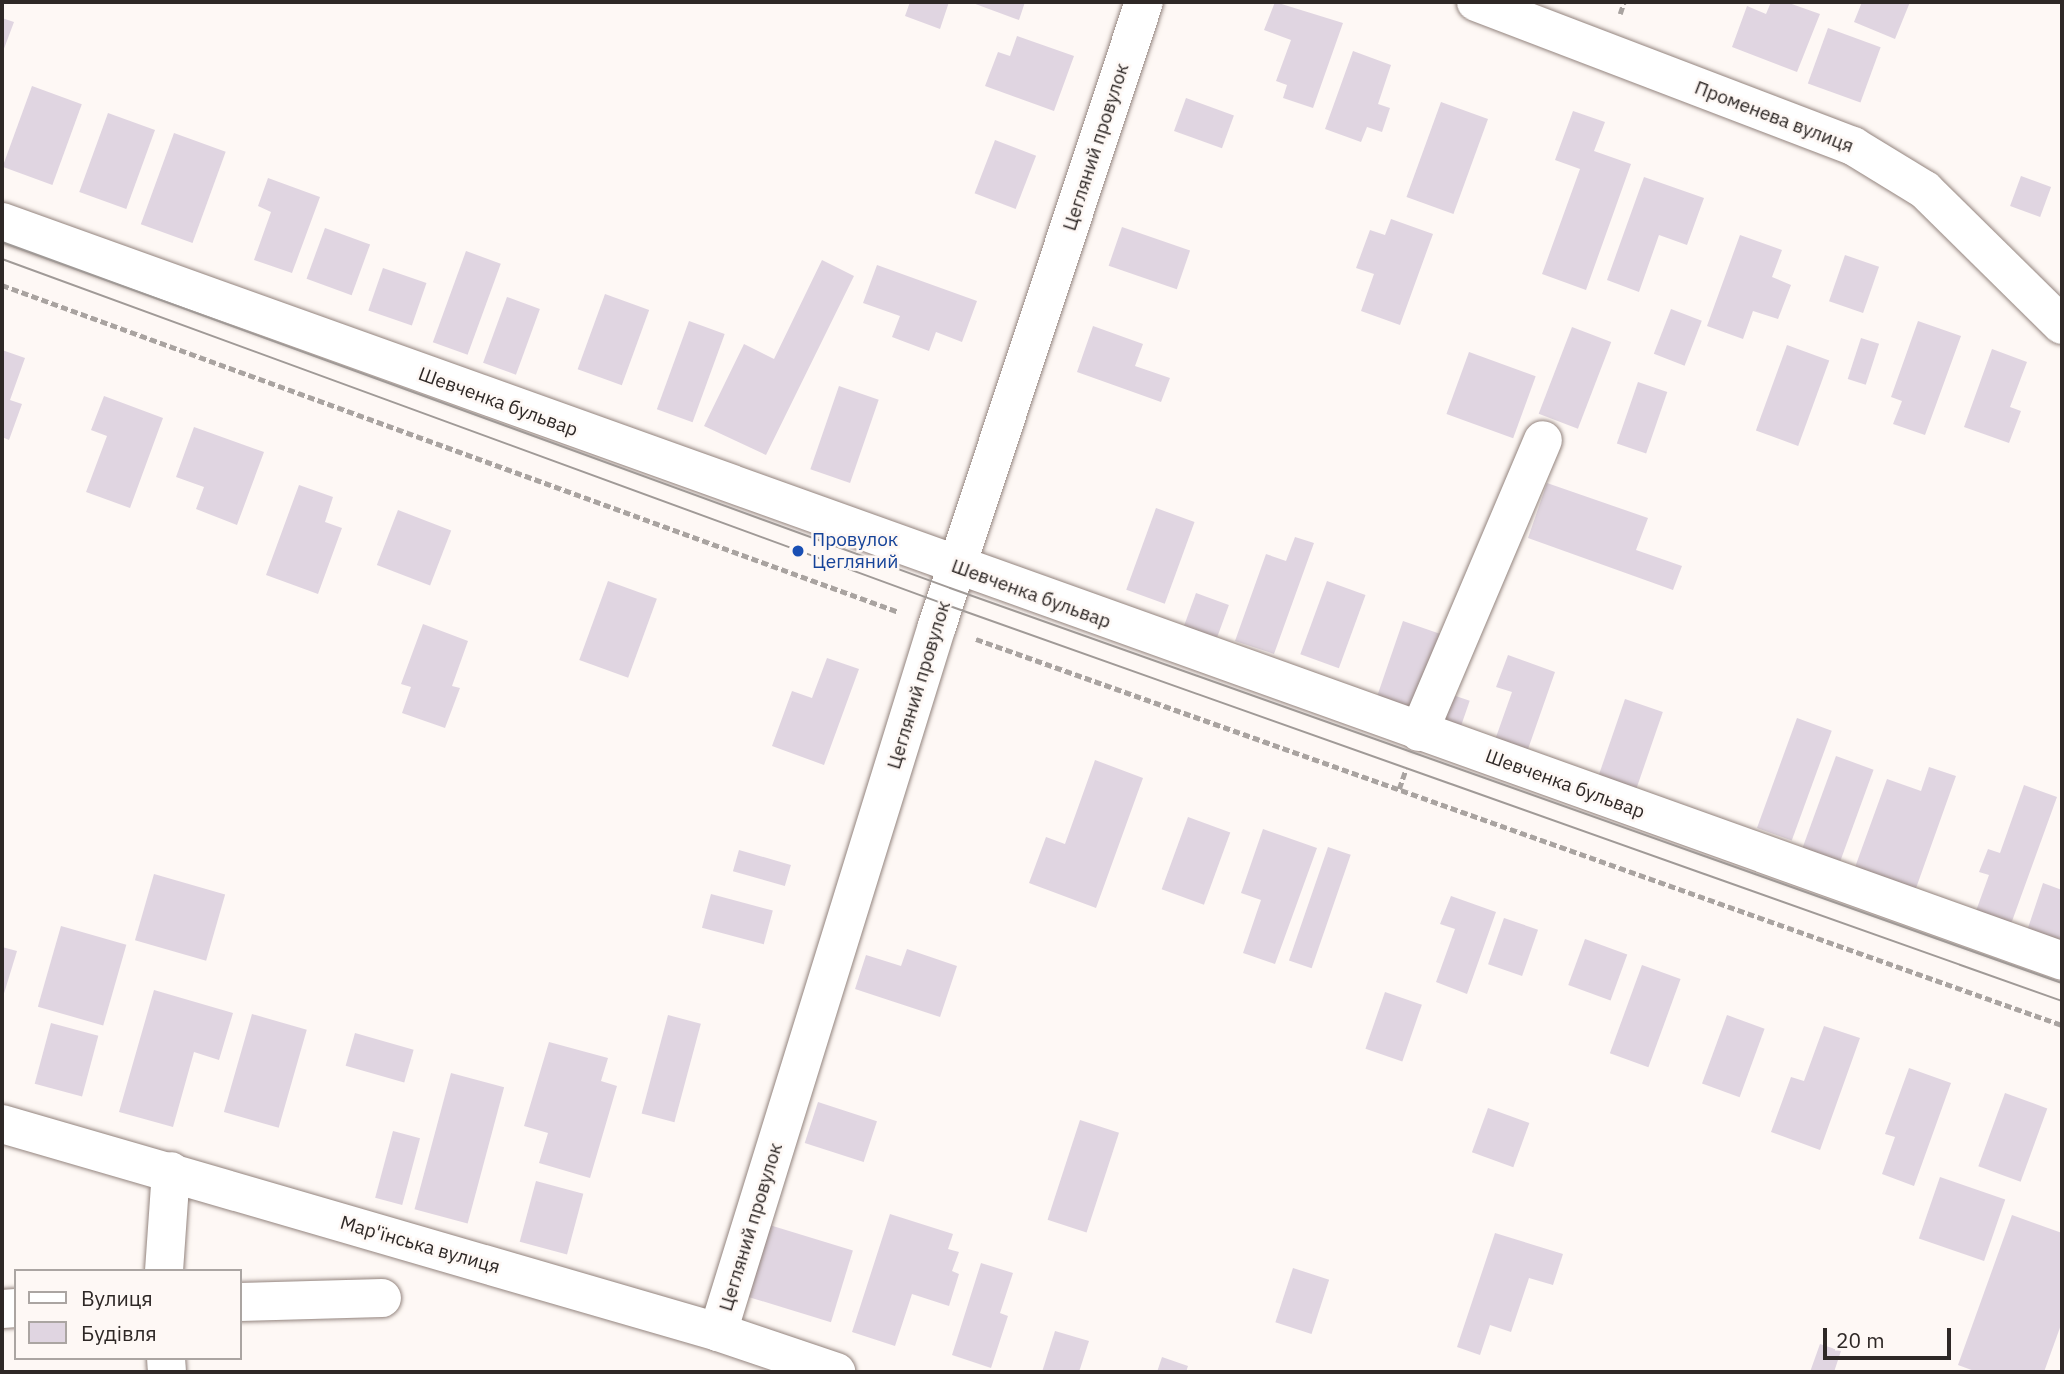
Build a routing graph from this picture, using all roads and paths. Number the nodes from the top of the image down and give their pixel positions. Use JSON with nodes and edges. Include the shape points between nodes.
{"nodes":[{"id":1,"x":1144,"y":2,"type":"edge"},
{"id":2,"x":1476,"y":2,"type":"edge"},
{"id":3,"x":2,"y":222,"type":"edge"},
{"id":4,"x":2,"y":285,"type":"edge"},
{"id":5,"x":2062,"y":326,"type":"edge"},
{"id":6,"x":1543,"y":440,"type":"dead end"},
{"id":7,"x":956,"y":568,"type":"junction"},
{"id":8,"x":937,"y":625,"type":"junction"},
{"id":9,"x":1419,"y":732,"type":"junction"},
{"id":10,"x":2062,"y":961,"type":"edge"},
{"id":11,"x":2062,"y":1025,"type":"edge"},
{"id":12,"x":2,"y":1124,"type":"edge"},
{"id":13,"x":171,"y":1171,"type":"junction"},
{"id":14,"x":164,"y":1269,"type":"edge"},
{"id":15,"x":382,"y":1298,"type":"dead end"},
{"id":16,"x":242,"y":1302,"type":"edge"},
{"id":17,"x":718,"y":1332,"type":"junction"},
{"id":18,"x":836,"y":1372,"type":"edge"}],
"edges":[{"from":1,"to":7,"type":"street","name":"Цегляний провулок"},
{"from":2,"to":5,"type":"street","name":"Променева вулиця","via":[[1853,146],[1925,190]]},
{"from":3,"to":7,"type":"street","name":"Шевченка бульвар"},
{"from":4,"to":8,"type":"path"},
{"from":6,"to":9,"type":"street"},
{"from":7,"to":8,"type":"street","name":"Цегляний провулок"},
{"from":7,"to":9,"type":"street","name":"Шевченка бульвар"},
{"from":8,"to":11,"type":"path"},
{"from":8,"to":17,"type":"street","name":"Цегляний провулок"},
{"from":9,"to":10,"type":"street","name":"Шевченка бульвар"},
{"from":12,"to":13,"type":"street","name":"Мар'їнська вулиця"},
{"from":13,"to":14,"type":"street"},
{"from":13,"to":17,"type":"street","name":"Мар'їнська вулиця"},
{"from":15,"to":16,"type":"street"},
{"from":17,"to":18,"type":"street","name":"Мар'їнська вулиця"}]}
